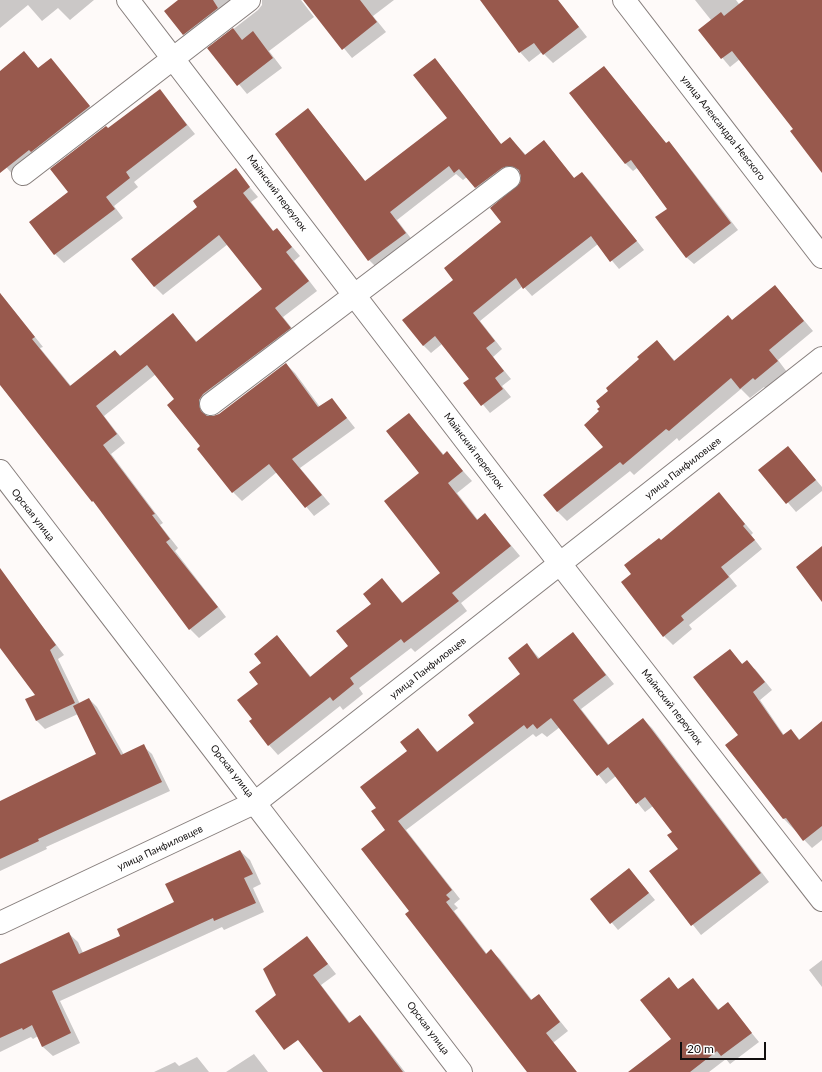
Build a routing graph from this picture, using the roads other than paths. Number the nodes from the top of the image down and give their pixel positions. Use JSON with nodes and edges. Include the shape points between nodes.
{"nodes":[{"id":1,"x":128,"y":0,"type":"edge"},
{"id":2,"x":250,"y":0,"type":"edge"},
{"id":3,"x":624,"y":0,"type":"edge"},
{"id":4,"x":174,"y":59,"type":"junction"},
{"id":5,"x":23,"y":174,"type":"dead end"},
{"id":6,"x":509,"y":178,"type":"dead end"},
{"id":7,"x":822,"y":257,"type":"edge"},
{"id":8,"x":354,"y":294,"type":"junction"},
{"id":9,"x":822,"y":358,"type":"edge"},
{"id":10,"x":211,"y":404,"type":"dead end"},
{"id":11,"x":0,"y":472,"type":"edge"},
{"id":12,"x":561,"y":565,"type":"junction"},
{"id":13,"x":256,"y":802,"type":"junction"},
{"id":14,"x":822,"y":900,"type":"edge"},
{"id":15,"x":0,"y":923,"type":"edge"},
{"id":16,"x":462,"y":1072,"type":"edge"}],
"edges":[{"from":1,"to":4,"type":"street","name":"Майнский переулок"},
{"from":2,"to":4,"type":"street"},
{"from":3,"to":7,"type":"street","name":"улица Александра Невского"},
{"from":4,"to":5,"type":"street"},
{"from":4,"to":8,"type":"street","name":"Майнский переулок"},
{"from":6,"to":8,"type":"street"},
{"from":8,"to":10,"type":"street"},
{"from":8,"to":12,"type":"street","name":"Майнский переулок"},
{"from":9,"to":12,"type":"street","name":"улица Панфиловцев"},
{"from":11,"to":13,"type":"street","name":"Орская улица"},
{"from":12,"to":13,"type":"street","name":"улица Панфиловцев"},
{"from":12,"to":14,"type":"street","name":"Майнский переулок"},
{"from":13,"to":15,"type":"street","name":"улица Панфиловцев"},
{"from":13,"to":16,"type":"street","name":"Орская улица"}]}
